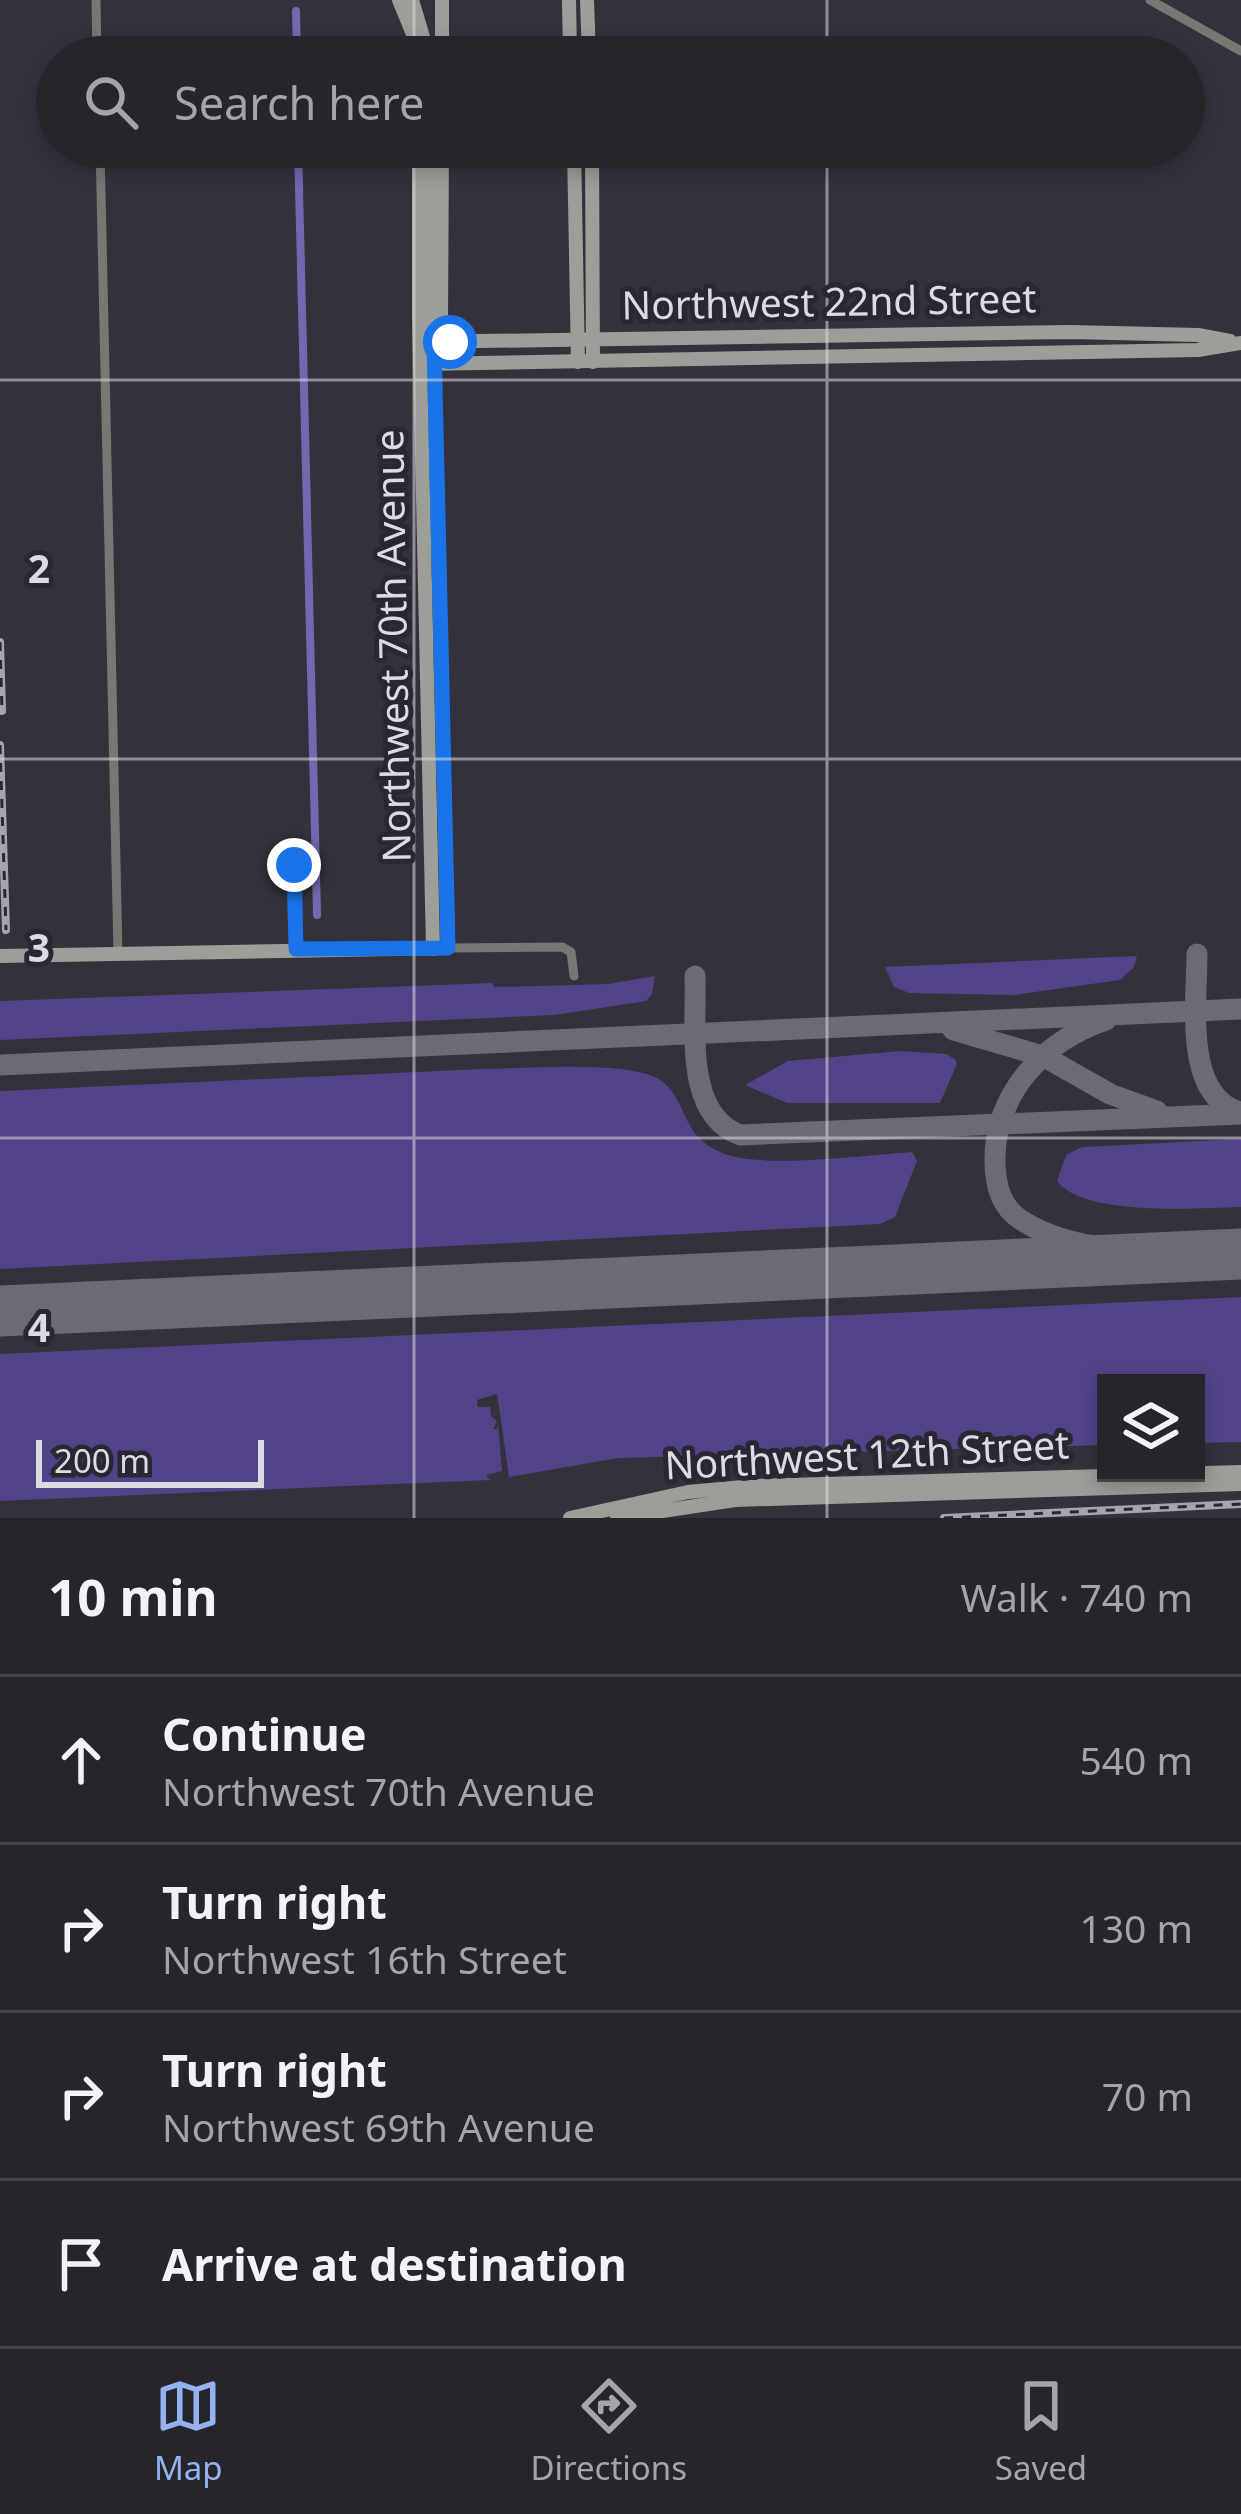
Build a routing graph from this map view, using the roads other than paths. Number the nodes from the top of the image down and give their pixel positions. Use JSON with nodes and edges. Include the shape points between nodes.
{"nodes":[{"id":1,"x":96,"y":0,"type":"edge"},
{"id":2,"x":399,"y":0,"type":"edge"},
{"id":3,"x":412,"y":0,"type":"edge"},
{"id":4,"x":442,"y":0,"type":"edge"},
{"id":5,"x":569,"y":0,"type":"edge"},
{"id":6,"x":587,"y":0,"type":"edge"},
{"id":7,"x":1150,"y":0,"type":"edge"},
{"id":8,"x":97,"y":36,"type":"edge"},
{"id":9,"x":414,"y":36,"type":"edge"},
{"id":10,"x":425,"y":36,"type":"edge"},
{"id":11,"x":442,"y":36,"type":"edge"},
{"id":12,"x":570,"y":36,"type":"edge"},
{"id":13,"x":588,"y":36,"type":"edge"},
{"id":14,"x":1241,"y":51,"type":"edge"},
{"id":15,"x":100,"y":168,"type":"edge"},
{"id":16,"x":420,"y":168,"type":"edge"},
{"id":17,"x":430,"y":168,"type":"edge"},
{"id":18,"x":442,"y":168,"type":"edge"},
{"id":19,"x":575,"y":168,"type":"edge"},
{"id":20,"x":591,"y":168,"type":"edge"},
{"id":21,"x":585,"y":339,"type":"junction"},
{"id":22,"x":427,"y":342,"type":"junction"},
{"id":23,"x":1240,"y":343,"type":"edge"},
{"id":24,"x":585,"y":362,"type":"junction"},
{"id":25,"x":474,"y":363,"type":"junction"},
{"id":26,"x":427,"y":364,"type":"junction"},
{"id":27,"x":435,"y":397,"type":"junction"},
{"id":28,"x":294,"y":860,"type":"dead end"},
{"id":29,"x":440,"y":948,"type":"junction"},
{"id":30,"x":296,"y":949,"type":"junction"},
{"id":31,"x":118,"y":954,"type":"junction"},
{"id":32,"x":0,"y":956,"type":"edge"},
{"id":33,"x":574,"y":976,"type":"dead end"},
{"id":34,"x":1241,"y":1472,"type":"edge"},
{"id":35,"x":1241,"y":1484,"type":"edge"},
{"id":36,"x":570,"y":1518,"type":"edge"},
{"id":37,"x":617,"y":1518,"type":"edge"}],
"edges":[{"from":1,"to":8,"type":"street"},
{"from":2,"to":9,"type":"main road"},
{"from":3,"to":10,"type":"main road"},
{"from":4,"to":11,"type":"main road"},
{"from":5,"to":12,"type":"main road"},
{"from":6,"to":13,"type":"main road"},
{"from":7,"to":14,"type":"street"},
{"from":15,"to":31,"type":"street"},
{"from":16,"to":22,"type":"main road"},
{"from":17,"to":22,"type":"main road"},
{"from":18,"to":22,"type":"main road","via":[[440,317]]},
{"from":19,"to":21,"type":"main road"},
{"from":20,"to":21,"type":"main road"},
{"from":21,"to":22,"type":"main road","name":"Northwest 22nd Street"},
{"from":21,"to":23,"type":"main road","name":"Northwest 22nd Street","via":[[1128,332]]},
{"from":21,"to":24,"type":"main road"},
{"from":22,"to":26,"type":"main road","name":"Northwest 70th Avenue"},
{"from":23,"to":24,"type":"main road","name":"Northwest 22nd Street"},
{"from":24,"to":25,"type":"main road","name":"Northwest 22nd Street"},
{"from":25,"to":26,"type":"main road","name":"Northwest 22nd Street"},
{"from":25,"to":27,"type":"main road","via":[[448,375]]},
{"from":26,"to":27,"type":"main road","name":"Northwest 70th Avenue"},
{"from":26,"to":29,"type":"main road","name":"Northwest 70th Avenue"},
{"from":27,"to":29,"type":"main road","name":"Northwest 70th Avenue"},
{"from":28,"to":30,"type":"street"},
{"from":29,"to":30,"type":"main road"},
{"from":29,"to":33,"type":"street","via":[[562,946],[571,952]]},
{"from":30,"to":31,"type":"main road"},
{"from":31,"to":32,"type":"main road"},
{"from":34,"to":36,"type":"main road","name":"Northwest 12th Street","via":[[754,1486]]},
{"from":35,"to":37,"type":"main road","name":"Northwest 12th Street","via":[[735,1500]]}]}
